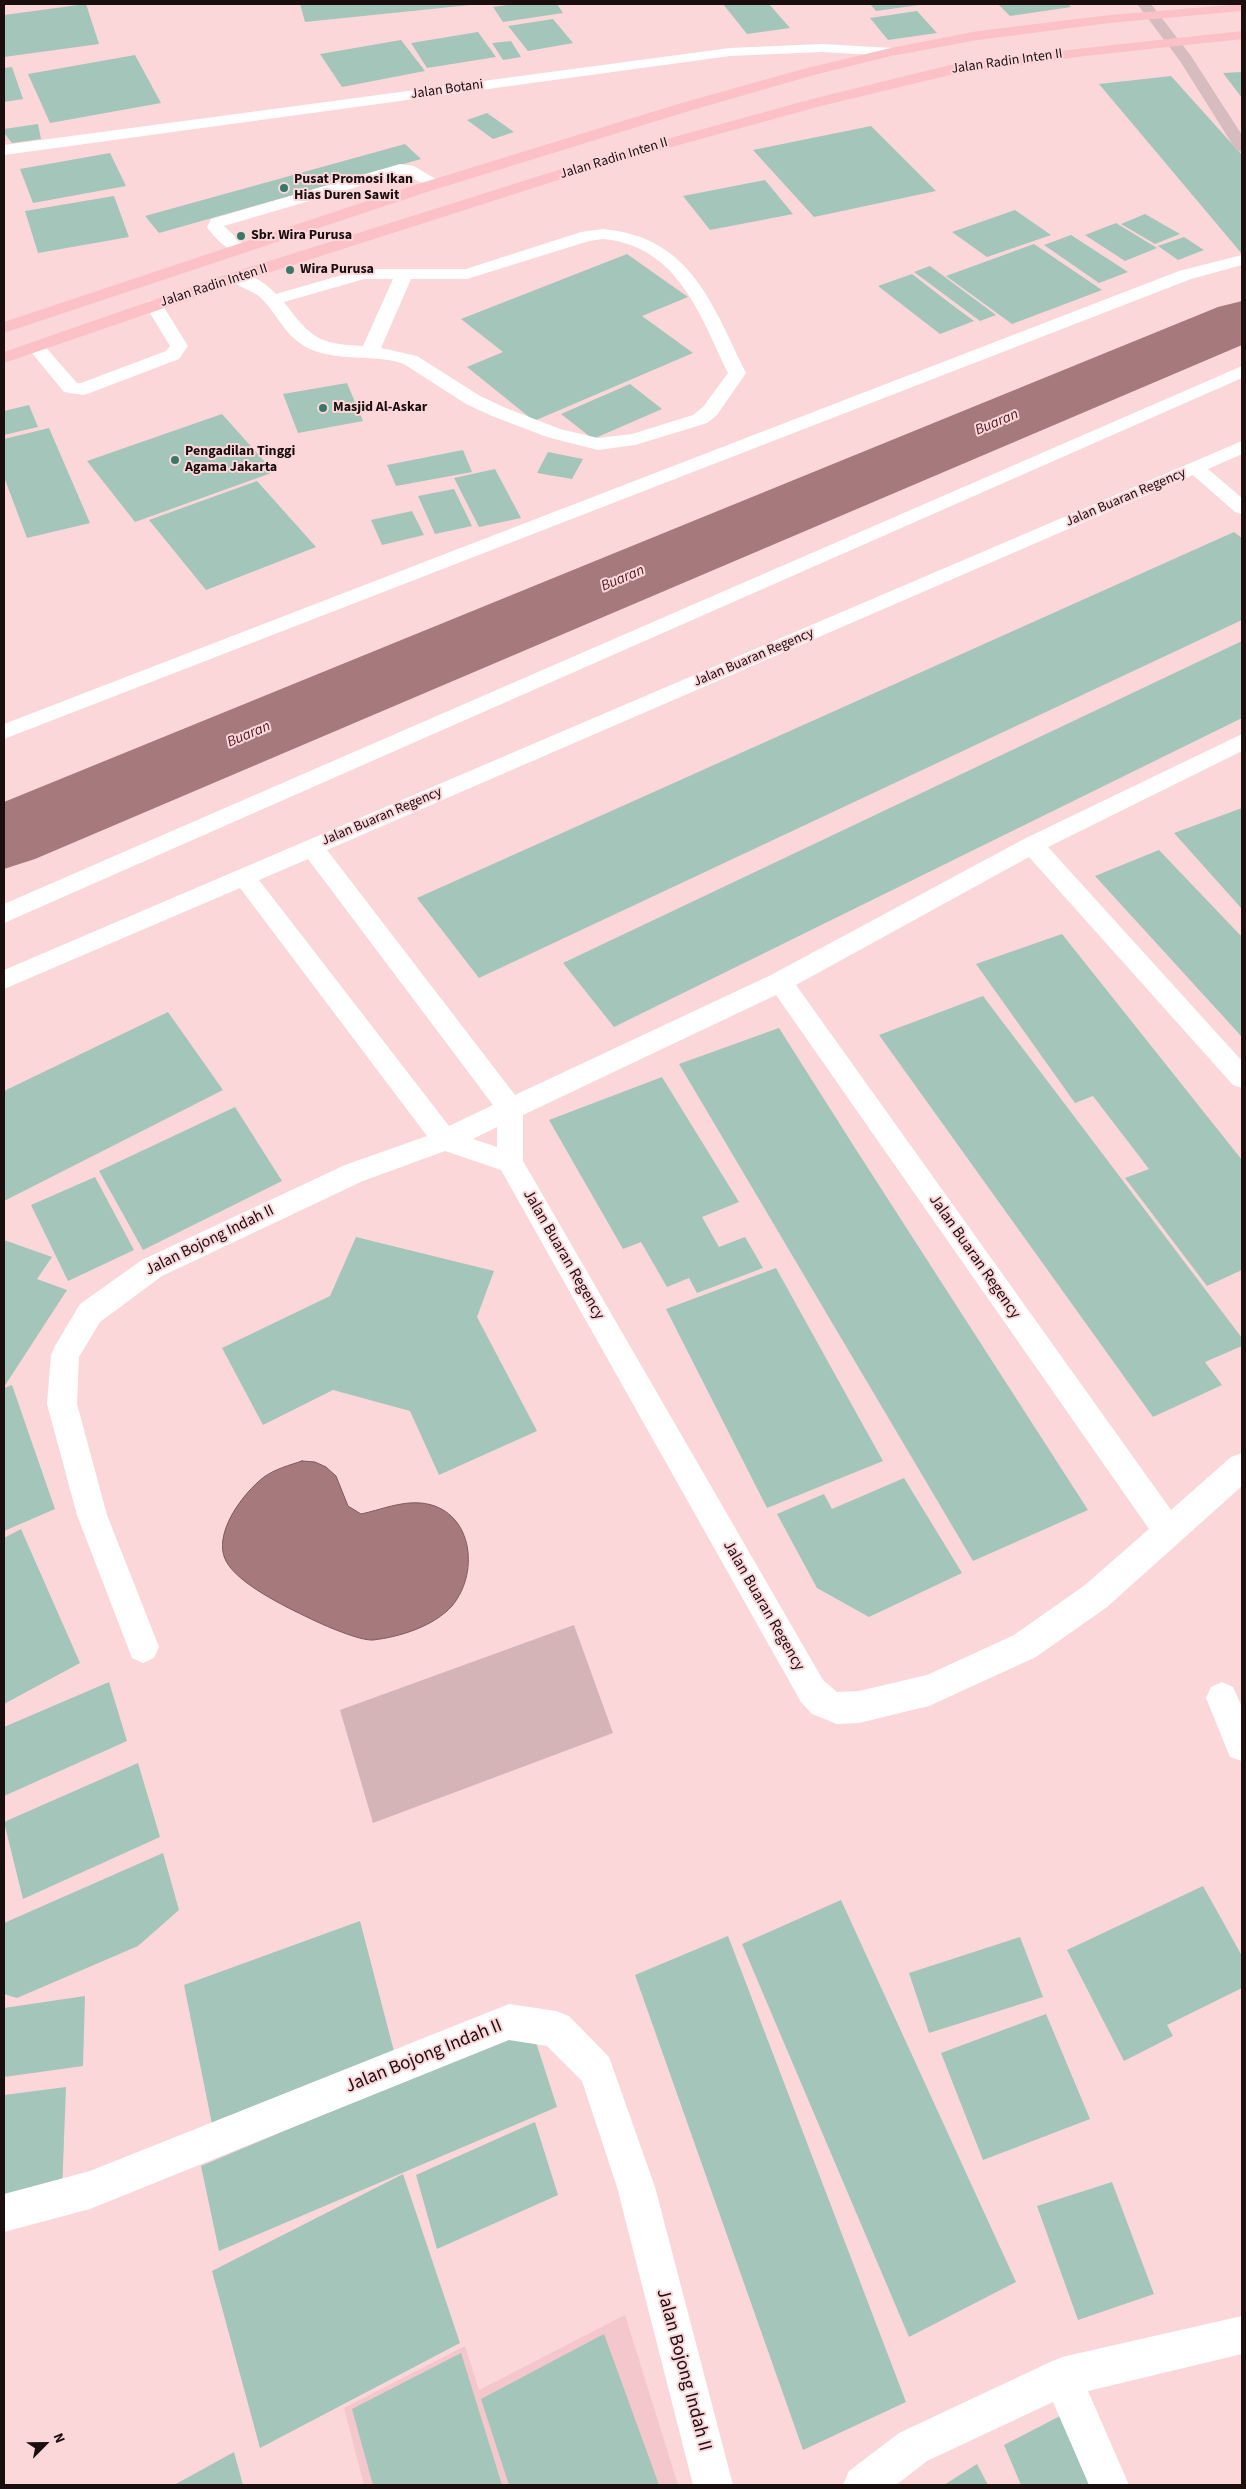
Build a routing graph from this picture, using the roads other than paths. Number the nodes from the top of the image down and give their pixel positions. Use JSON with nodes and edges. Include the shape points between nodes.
{"nodes":[{"id":1,"x":1242,"y":7,"type":"edge"},
{"id":2,"x":1148,"y":9,"type":"edge"},
{"id":3,"x":1242,"y":35,"type":"edge"},
{"id":4,"x":1174,"y":42,"type":"junction"},
{"id":5,"x":892,"y":52,"type":"junction"},
{"id":6,"x":1242,"y":147,"type":"edge"},
{"id":7,"x":4,"y":150,"type":"edge"},
{"id":8,"x":434,"y":183,"type":"junction"},
{"id":9,"x":239,"y":248,"type":"junction"},
{"id":10,"x":1242,"y":260,"type":"edge"},
{"id":11,"x":404,"y":275,"type":"junction"},
{"id":12,"x":237,"y":277,"type":"junction"},
{"id":13,"x":273,"y":300,"type":"junction"},
{"id":14,"x":154,"y":305,"type":"junction"},
{"id":15,"x":4,"y":328,"type":"edge"},
{"id":16,"x":36,"y":347,"type":"junction"},
{"id":17,"x":370,"y":351,"type":"junction"},
{"id":18,"x":4,"y":358,"type":"edge"},
{"id":19,"x":1242,"y":371,"type":"edge"},
{"id":20,"x":1242,"y":447,"type":"edge"},
{"id":21,"x":1196,"y":468,"type":"junction"},
{"id":22,"x":1242,"y":508,"type":"edge"},
{"id":23,"x":4,"y":732,"type":"edge"},
{"id":24,"x":1239,"y":749,"type":"edge"},
{"id":25,"x":1032,"y":845,"type":"junction"},
{"id":26,"x":312,"y":847,"type":"junction"},
{"id":27,"x":244,"y":877,"type":"junction"},
{"id":28,"x":4,"y":914,"type":"edge"},
{"id":29,"x":4,"y":980,"type":"edge"},
{"id":30,"x":780,"y":982,"type":"junction"},
{"id":31,"x":1242,"y":1078,"type":"edge"},
{"id":32,"x":510,"y":1108,"type":"junction"},
{"id":33,"x":444,"y":1140,"type":"junction"},
{"id":34,"x":510,"y":1162,"type":"junction"},
{"id":35,"x":1242,"y":1467,"type":"edge"},
{"id":36,"x":1169,"y":1532,"type":"junction"},
{"id":37,"x":143,"y":1647,"type":"dead end"},
{"id":38,"x":1222,"y":1698,"type":"dead end"},
{"id":39,"x":1242,"y":1744,"type":"edge"},
{"id":40,"x":4,"y":2213,"type":"edge"},
{"id":41,"x":1242,"y":2335,"type":"edge"},
{"id":42,"x":1062,"y":2377,"type":"junction"},
{"id":43,"x":713,"y":2485,"type":"edge"},
{"id":44,"x":863,"y":2485,"type":"edge"},
{"id":45,"x":1109,"y":2485,"type":"edge"}],
"edges":[{"from":1,"to":2,"type":"main road","name":"Jalan Radin Inten II"},
{"from":2,"to":4,"type":"street"},
{"from":2,"to":5,"type":"main road","name":"Jalan Radin Inten II"},
{"from":3,"to":4,"type":"main road","name":"Jalan Radin Inten II"},
{"from":4,"to":6,"type":"street"},
{"from":4,"to":12,"type":"main road","name":"Jalan Radin Inten II","via":[[1007,61],[899,81],[593,164]]},
{"from":5,"to":7,"type":"street","name":"Jalan Botani","via":[[822,48],[730,52]]},
{"from":5,"to":8,"type":"main road","name":"Jalan Radin Inten II","via":[[626,125]]},
{"from":8,"to":9,"type":"main road","name":"Jalan Radin Inten II"},
{"from":8,"to":9,"type":"street","via":[[408,169],[400,169],[218,223],[215,227]]},
{"from":9,"to":15,"type":"main road","name":"Jalan Radin Inten II"},
{"from":10,"to":23,"type":"street","via":[[1185,275]]},
{"from":11,"to":13,"type":"street","via":[[363,274]]},
{"from":11,"to":17,"type":"street"},
{"from":11,"to":17,"type":"street","via":[[467,274],[595,234],[632,238],[648,246],[696,289],[737,374],[710,411],[700,419],[615,443],[596,444],[556,433],[474,401],[403,357]]},
{"from":12,"to":13,"type":"street"},
{"from":12,"to":14,"type":"main road","name":"Jalan Radin Inten II"},
{"from":13,"to":17,"type":"street","via":[[300,336],[309,341],[345,350]]},
{"from":14,"to":16,"type":"main road","name":"Jalan Radin Inten II"},
{"from":14,"to":16,"type":"street","via":[[179,346],[173,355],[83,389],[72,388]]},
{"from":16,"to":18,"type":"main road","name":"Jalan Radin Inten II"},
{"from":19,"to":28,"type":"street"},
{"from":20,"to":21,"type":"street","name":"Jalan Buaran Regency"},
{"from":21,"to":22,"type":"street","name":"Jalan Buaran Regency"},
{"from":21,"to":26,"type":"street","name":"Jalan Buaran Regency"},
{"from":24,"to":25,"type":"street"},
{"from":25,"to":30,"type":"street"},
{"from":25,"to":31,"type":"street"},
{"from":26,"to":27,"type":"street","name":"Jalan Buaran Regency"},
{"from":26,"to":32,"type":"street","name":"Jalan Buaran Regency"},
{"from":27,"to":29,"type":"street","name":"Jalan Buaran Regency"},
{"from":27,"to":33,"type":"street"},
{"from":30,"to":32,"type":"street"},
{"from":30,"to":36,"type":"street","name":"Jalan Buaran Regency"},
{"from":32,"to":33,"type":"street"},
{"from":32,"to":34,"type":"street","name":"Jalan Buaran Regency"},
{"from":33,"to":34,"type":"street"},
{"from":33,"to":37,"type":"street","name":"Jalan Bojong Indah II","via":[[354,1174],[152,1268],[90,1313],[85,1321],[65,1355],[62,1404],[92,1515]]},
{"from":34,"to":36,"type":"street","name":"Jalan Buaran Regency","via":[[812,1691],[823,1703],[837,1708],[859,1708],[929,1690],[1025,1646],[1096,1596]]},
{"from":35,"to":36,"type":"street","name":"Jalan Buaran Regency"},
{"from":38,"to":39,"type":"street"},
{"from":40,"to":43,"type":"street","name":"Jalan Bojong Indah II","via":[[90,2190],[509,2022],[556,2029],[596,2070],[636,2187]]},
{"from":41,"to":42,"type":"street"},
{"from":42,"to":44,"type":"street","via":[[913,2447]]},
{"from":42,"to":45,"type":"street"}]}
